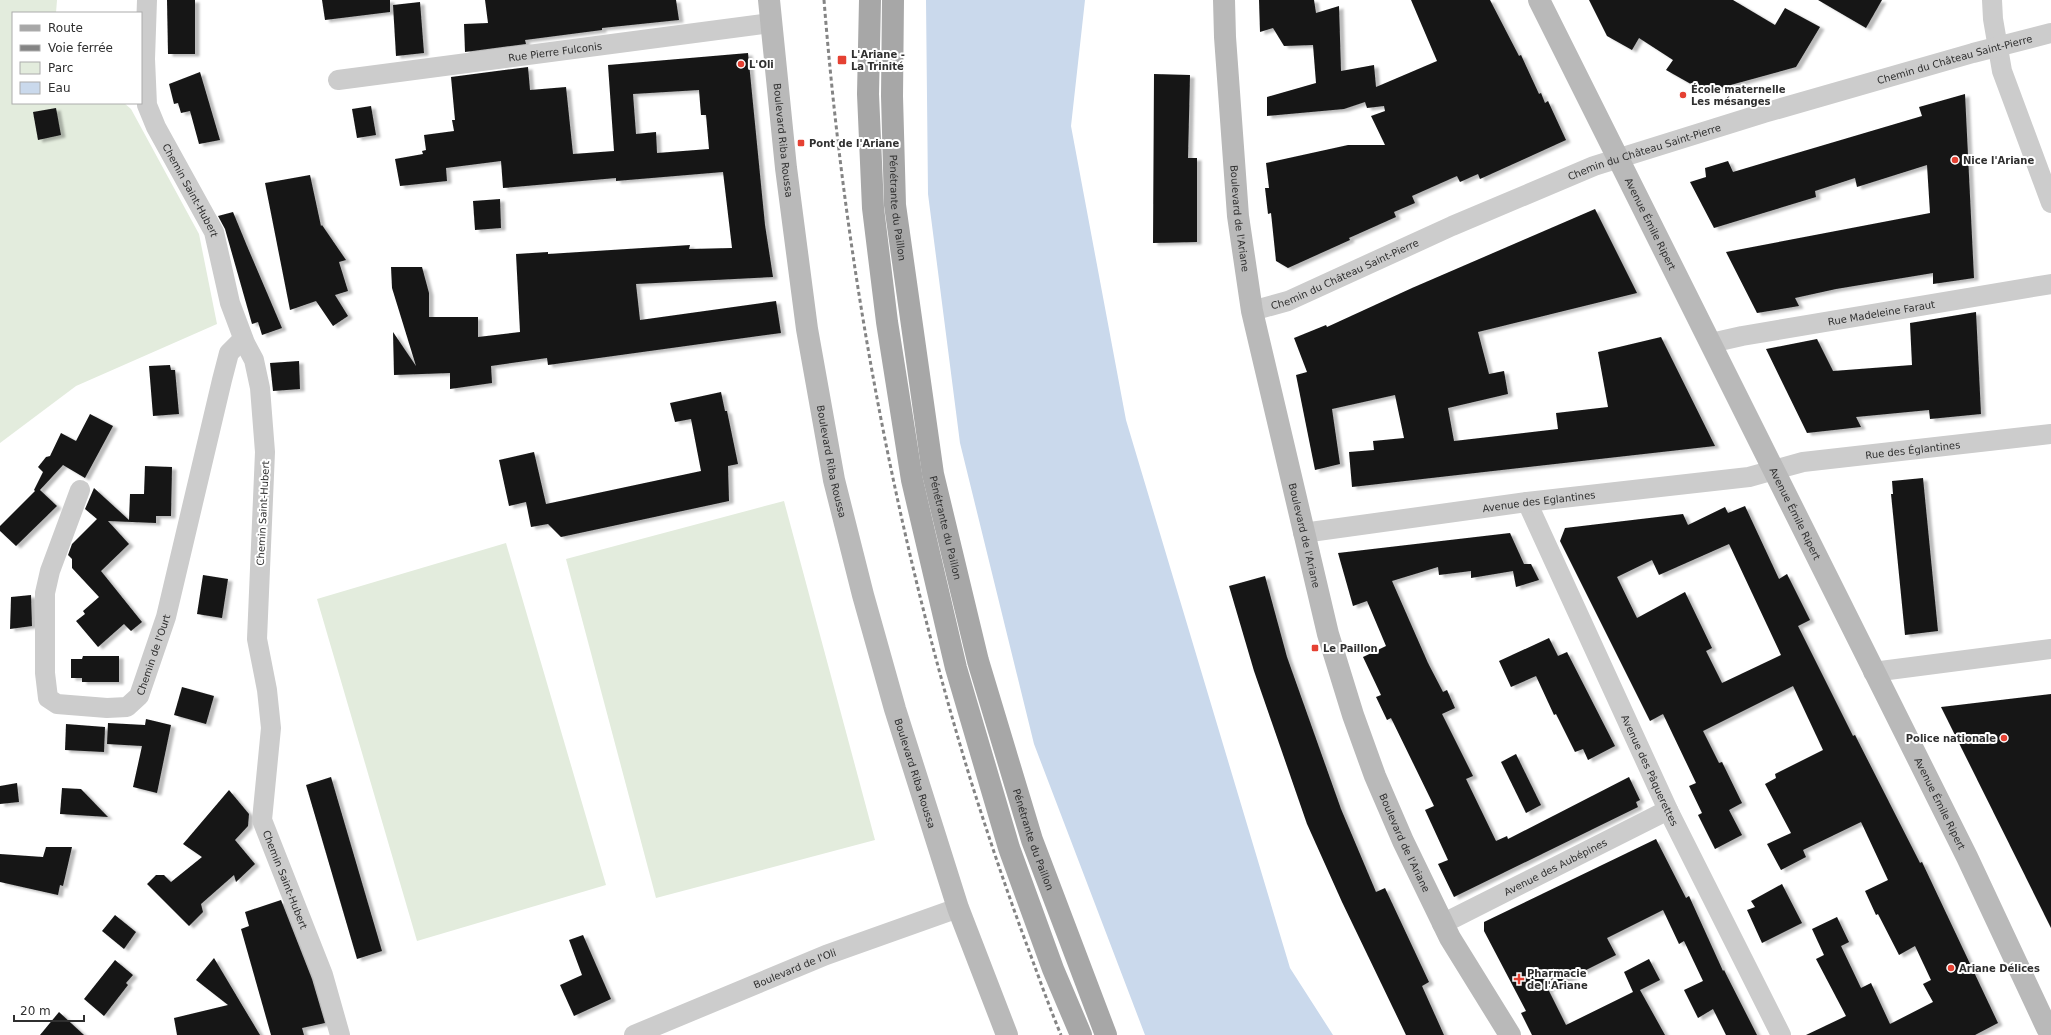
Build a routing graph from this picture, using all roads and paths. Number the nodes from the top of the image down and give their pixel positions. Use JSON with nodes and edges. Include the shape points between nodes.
{"nodes":[{"id":1,"x":147,"y":0,"type":"edge"},
{"id":2,"x":769,"y":0,"type":"edge"},
{"id":3,"x":870,"y":0,"type":"edge"},
{"id":4,"x":893,"y":0,"type":"edge"},
{"id":5,"x":1224,"y":0,"type":"edge"},
{"id":6,"x":1539,"y":0,"type":"edge"},
{"id":7,"x":1992,"y":0,"type":"edge"},
{"id":8,"x":771,"y":23,"type":"junction"},
{"id":9,"x":2051,"y":33,"type":"edge"},
{"id":10,"x":1997,"y":47,"type":"junction"},
{"id":11,"x":338,"y":80,"type":"dead end"},
{"id":12,"x":1618,"y":158,"type":"junction"},
{"id":13,"x":2051,"y":204,"type":"edge"},
{"id":14,"x":2051,"y":284,"type":"edge"},
{"id":15,"x":1252,"y":311,"type":"junction"},
{"id":16,"x":244,"y":339,"type":"junction"},
{"id":17,"x":1711,"y":344,"type":"junction"},
{"id":18,"x":2051,"y":434,"type":"edge"},
{"id":19,"x":1775,"y":470,"type":"junction"},
{"id":20,"x":80,"y":490,"type":"dead end"},
{"id":21,"x":1528,"y":502,"type":"junction"},
{"id":22,"x":1303,"y":533,"type":"junction"},
{"id":23,"x":2051,"y":649,"type":"edge"},
{"id":24,"x":1873,"y":672,"type":"junction"},
{"id":25,"x":1668,"y":810,"type":"junction"},
{"id":26,"x":958,"y":908,"type":"junction"},
{"id":27,"x":1442,"y":924,"type":"junction"},
{"id":28,"x":2044,"y":1030,"type":"edge"},
{"id":29,"x":340,"y":1035,"type":"edge"},
{"id":30,"x":634,"y":1035,"type":"edge"},
{"id":31,"x":1007,"y":1035,"type":"edge"},
{"id":32,"x":1081,"y":1035,"type":"edge"},
{"id":33,"x":1106,"y":1035,"type":"edge"},
{"id":34,"x":1510,"y":1035,"type":"edge"},
{"id":35,"x":1781,"y":1035,"type":"edge"}],
"edges":[{"from":1,"to":16,"type":"street","name":"Chemin Saint-Hubert","via":[[147,105],[156,127],[214,232],[230,303]]},
{"from":2,"to":8,"type":"street","name":"Boulevard Riba Roussa"},
{"from":3,"to":32,"type":"main road","via":[[868,94],[873,208],[887,322],[912,480],[956,668],[1009,848],[1053,969]]},
{"from":4,"to":33,"type":"main road","name":"Pénétrante du Paillon","via":[[895,205],[933,474],[978,661],[1032,840]]},
{"from":5,"to":15,"type":"street","name":"Boulevard de l'Ariane","via":[[1238,216]]},
{"from":6,"to":12,"type":"street","name":"Avenue Émile Ripert"},
{"from":7,"to":10,"type":"street"},
{"from":8,"to":11,"type":"street","name":"Rue Pierre Fulconis"},
{"from":8,"to":26,"type":"street","name":"Boulevard Riba Roussa","via":[[786,168],[807,329],[834,480],[895,709]]},
{"from":9,"to":10,"type":"street","name":"Chemin du Château Saint-Pierre"},
{"from":10,"to":12,"type":"street","name":"Chemin du Château Saint-Pierre"},
{"from":10,"to":13,"type":"street","via":[[2002,71]]},
{"from":12,"to":15,"type":"street","name":"Chemin du Château Saint-Pierre","via":[[1452,226],[1288,301]]},
{"from":12,"to":17,"type":"street","name":"Avenue Émile Ripert"},
{"from":14,"to":17,"type":"street","name":"Rue Madeleine Faraut","via":[[1742,336]]},
{"from":15,"to":22,"type":"street","name":"Boulevard de l'Ariane"},
{"from":16,"to":20,"type":"street","name":"Chemin de l'Ourt","via":[[229,354],[166,618],[140,696],[127,706],[106,708],[57,704],[48,698],[45,673],[45,593],[50,571]]},
{"from":16,"to":29,"type":"street","name":"Chemin Saint-Hubert","via":[[254,360],[260,388],[265,452],[257,639],[271,728],[262,820],[323,975]]},
{"from":17,"to":19,"type":"street","name":"Avenue Émile Ripert"},
{"from":18,"to":19,"type":"street","name":"Rue des Églantines","via":[[1803,462]]},
{"from":19,"to":21,"type":"street","name":"Avenue des Eglantines","via":[[1749,477]]},
{"from":19,"to":24,"type":"street","name":"Avenue Émile Ripert"},
{"from":21,"to":22,"type":"street","name":"Avenue des Eglantines"},
{"from":21,"to":25,"type":"street","name":"Avenue des Pâquerettes"},
{"from":22,"to":27,"type":"street","name":"Boulevard de l'Ariane","via":[[1328,634],[1374,776]]},
{"from":23,"to":24,"type":"street"},
{"from":24,"to":28,"type":"street","name":"Avenue Émile Ripert","via":[[1967,857]]},
{"from":25,"to":27,"type":"street","name":"Avenue des Aubépines"},
{"from":25,"to":35,"type":"street","name":"Avenue des Pâquerettes"},
{"from":26,"to":30,"type":"street","name":"Boulevard de l'Oli","via":[[826,955]]},
{"from":26,"to":31,"type":"street","name":"Boulevard Riba Roussa"},
{"from":27,"to":34,"type":"street","name":"Boulevard de l'Ariane"}]}
